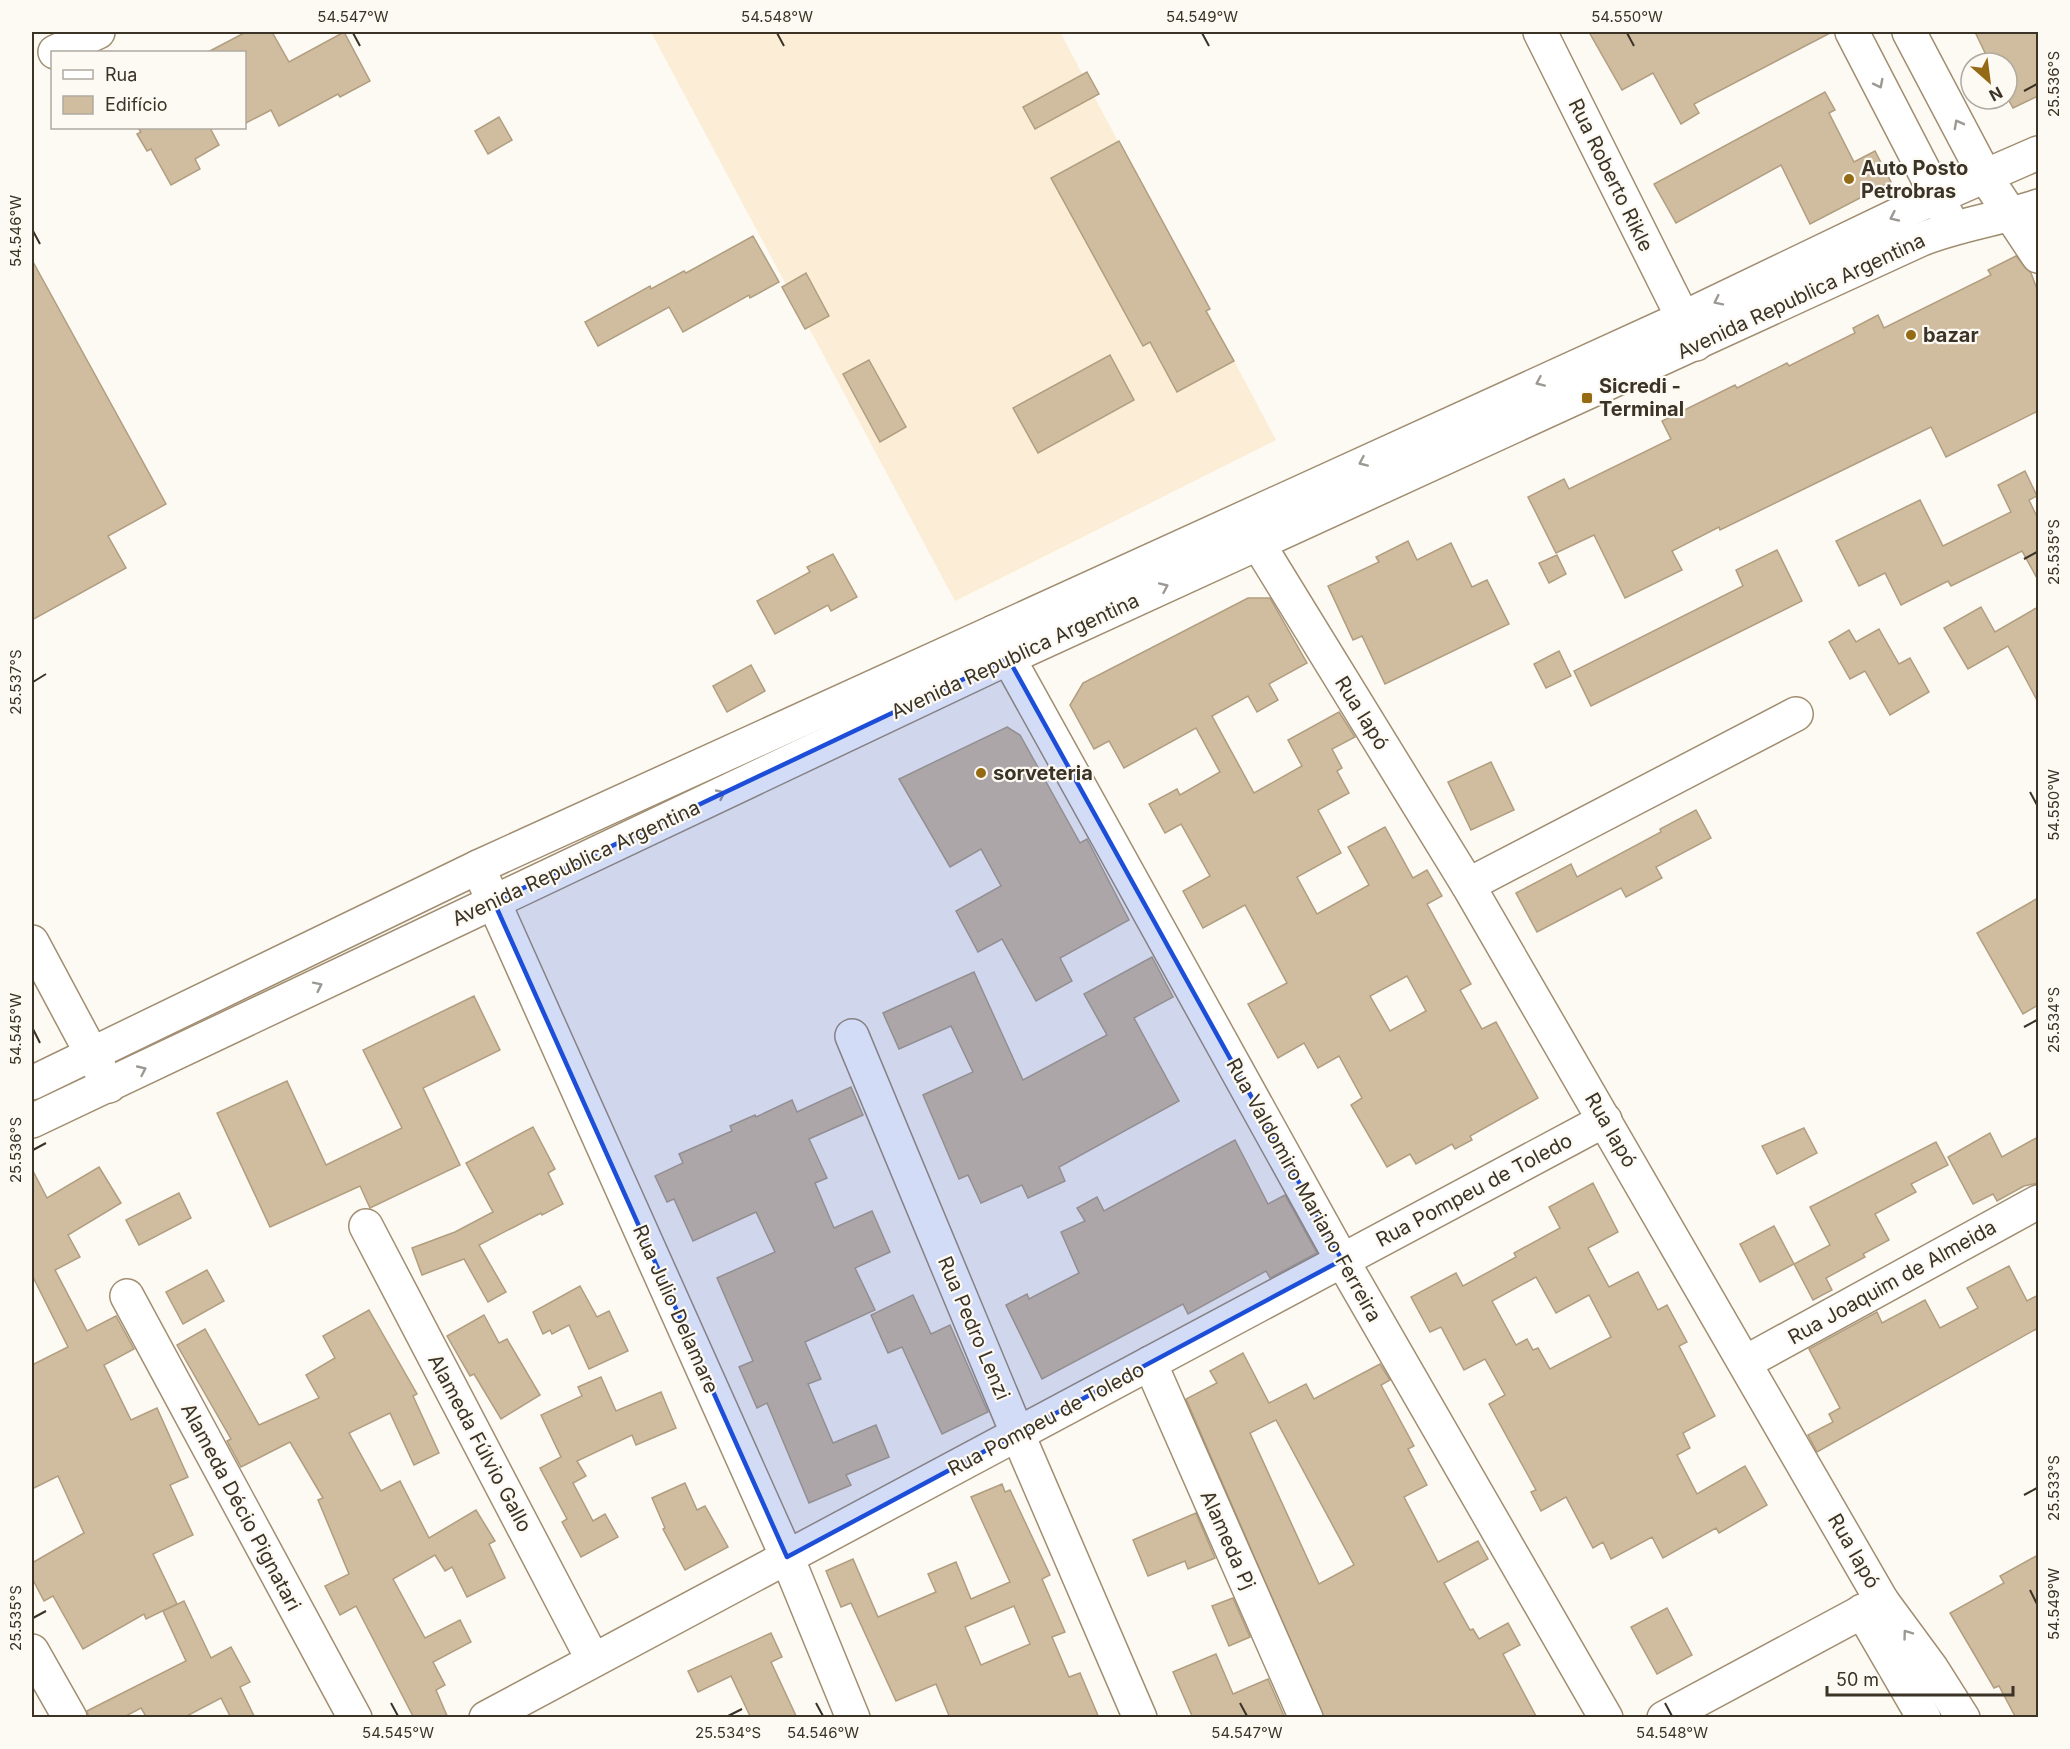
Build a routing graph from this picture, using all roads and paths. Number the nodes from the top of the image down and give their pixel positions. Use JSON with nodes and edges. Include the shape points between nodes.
{"nodes":[{"id":1,"x":98,"y":32,"type":"edge"},
{"id":2,"x":1540,"y":32,"type":"edge"},
{"id":3,"x":1852,"y":32,"type":"edge"},
{"id":4,"x":1909,"y":32,"type":"edge"},
{"id":5,"x":58,"y":51,"type":"edge"},
{"id":6,"x":51,"y":54,"type":"edge"},
{"id":7,"x":32,"y":64,"type":"edge"},
{"id":8,"x":2038,"y":153,"type":"edge"},
{"id":9,"x":1985,"y":176,"type":"junction"},
{"id":10,"x":1937,"y":197,"type":"junction"},
{"id":11,"x":2024,"y":211,"type":"edge"},
{"id":12,"x":1953,"y":227,"type":"junction"},
{"id":13,"x":2038,"y":254,"type":"edge"},
{"id":14,"x":1689,"y":331,"type":"junction"},
{"id":15,"x":1250,"y":531,"type":"junction"},
{"id":16,"x":1000,"y":645,"type":"junction"},
{"id":17,"x":1796,"y":714,"type":"dead end"},
{"id":18,"x":478,"y":867,"type":"junction"},
{"id":19,"x":1468,"y":885,"type":"junction"},
{"id":20,"x":494,"y":902,"type":"junction"},
{"id":21,"x":32,"y":942,"type":"edge"},
{"id":22,"x":852,"y":1036,"type":"dead end"},
{"id":23,"x":91,"y":1054,"type":"junction"},
{"id":24,"x":32,"y":1083,"type":"edge"},
{"id":25,"x":109,"y":1086,"type":"junction"},
{"id":26,"x":1605,"y":1120,"type":"junction"},
{"id":27,"x":32,"y":1121,"type":"edge"},
{"id":28,"x":2038,"y":1202,"type":"edge"},
{"id":29,"x":366,"y":1226,"type":"dead end"},
{"id":30,"x":1342,"y":1260,"type":"junction"},
{"id":31,"x":127,"y":1296,"type":"dead end"},
{"id":32,"x":1746,"y":1362,"type":"junction"},
{"id":33,"x":1150,"y":1363,"type":"junction"},
{"id":34,"x":1018,"y":1435,"type":"junction"},
{"id":35,"x":787,"y":1557,"type":"junction"},
{"id":36,"x":1872,"y":1606,"type":"junction"},
{"id":37,"x":32,"y":1651,"type":"edge"},
{"id":38,"x":593,"y":1660,"type":"junction"},
{"id":39,"x":70,"y":1718,"type":"edge"},
{"id":40,"x":355,"y":1718,"type":"edge"},
{"id":41,"x":486,"y":1718,"type":"edge"},
{"id":42,"x":853,"y":1718,"type":"edge"},
{"id":43,"x":1140,"y":1718,"type":"edge"},
{"id":44,"x":1306,"y":1718,"type":"edge"},
{"id":45,"x":1606,"y":1718,"type":"edge"},
{"id":46,"x":1664,"y":1718,"type":"edge"},
{"id":47,"x":1924,"y":1718,"type":"edge"},
{"id":48,"x":1962,"y":1718,"type":"edge"}],
"edges":[{"from":1,"to":5,"type":"street"},
{"from":2,"to":14,"type":"street","name":"Rua Roberto Rikle"},
{"from":3,"to":10,"type":"street","one_way":true},
{"from":9,"to":4,"type":"street","one_way":true},
{"from":6,"to":7,"type":"street"},
{"from":8,"to":9,"type":"street","name":"Avenida Republica Argentina"},
{"from":9,"to":10,"type":"street","name":"Avenida Republica Argentina"},
{"from":9,"to":11,"type":"street"},
{"from":10,"to":12,"type":"street"},
{"from":10,"to":14,"type":"street","name":"Avenida Republica Argentina","one_way":true},
{"from":11,"to":12,"type":"street","name":"Avenida Republica Argentina"},
{"from":11,"to":13,"type":"street"},
{"from":12,"to":14,"type":"street","name":"Avenida Republica Argentina"},
{"from":14,"to":15,"type":"street","name":"Avenida Republica Argentina"},
{"from":15,"to":16,"type":"street","name":"Avenida Republica Argentina"},
{"from":15,"to":19,"type":"street","name":"Rua Iapó"},
{"from":16,"to":18,"type":"street","name":"Avenida Republica Argentina"},
{"from":20,"to":16,"type":"street","name":"Avenida Republica Argentina","one_way":true},
{"from":16,"to":30,"type":"street","name":"Rua Valdomiro Mariano Ferreira"},
{"from":17,"to":19,"type":"street"},
{"from":18,"to":20,"type":"street","name":"Rua Julio Delamare"},
{"from":18,"to":23,"type":"street","name":"Avenida Republica Argentina"},
{"from":19,"to":26,"type":"street","name":"Rua Iapó"},
{"from":25,"to":20,"type":"street","name":"Avenida Republica Argentina","one_way":true},
{"from":20,"to":35,"type":"street","name":"Rua Julio Delamare"},
{"from":21,"to":23,"type":"street"},
{"from":22,"to":34,"type":"street","name":"Rua Pedro Lenzi"},
{"from":23,"to":24,"type":"street","name":"Avenida Republica Argentina"},
{"from":23,"to":25,"type":"street"},
{"from":25,"to":27,"type":"street","name":"Avenida Republica Argentina"},
{"from":26,"to":30,"type":"street","name":"Rua Pompeu de Toledo"},
{"from":26,"to":32,"type":"street","name":"Rua Iapó"},
{"from":28,"to":32,"type":"street","name":"Rua Joaquim de Almeida"},
{"from":29,"to":38,"type":"street","name":"Alameda Fúlvio Gallo"},
{"from":30,"to":33,"type":"street","name":"Rua Pompeu de Toledo"},
{"from":30,"to":45,"type":"street","name":"Rua Valdomiro Mariano Ferreira"},
{"from":31,"to":40,"type":"street","name":"Alameda Décio Pignatari"},
{"from":32,"to":36,"type":"street","name":"Rua Iapó"},
{"from":33,"to":34,"type":"street","name":"Rua Pompeu de Toledo"},
{"from":33,"to":44,"type":"street","name":"Alameda Pj"},
{"from":34,"to":35,"type":"street","name":"Rua Pompeu de Toledo"},
{"from":34,"to":43,"type":"street","name":"Rua Pedro Lenzi"},
{"from":35,"to":38,"type":"street","name":"Rua Pompeu de Toledo"},
{"from":35,"to":42,"type":"street","name":"Rua Julio Delamare"},
{"from":36,"to":46,"type":"street"},
{"from":36,"to":47,"type":"street","name":"Rua Iapó"},
{"from":48,"to":36,"type":"street","name":"Rua Iapó","one_way":true,"via":[[1932,1669]]},
{"from":37,"to":39,"type":"street"},
{"from":38,"to":41,"type":"street","name":"Rua Pompeu de Toledo"}]}
